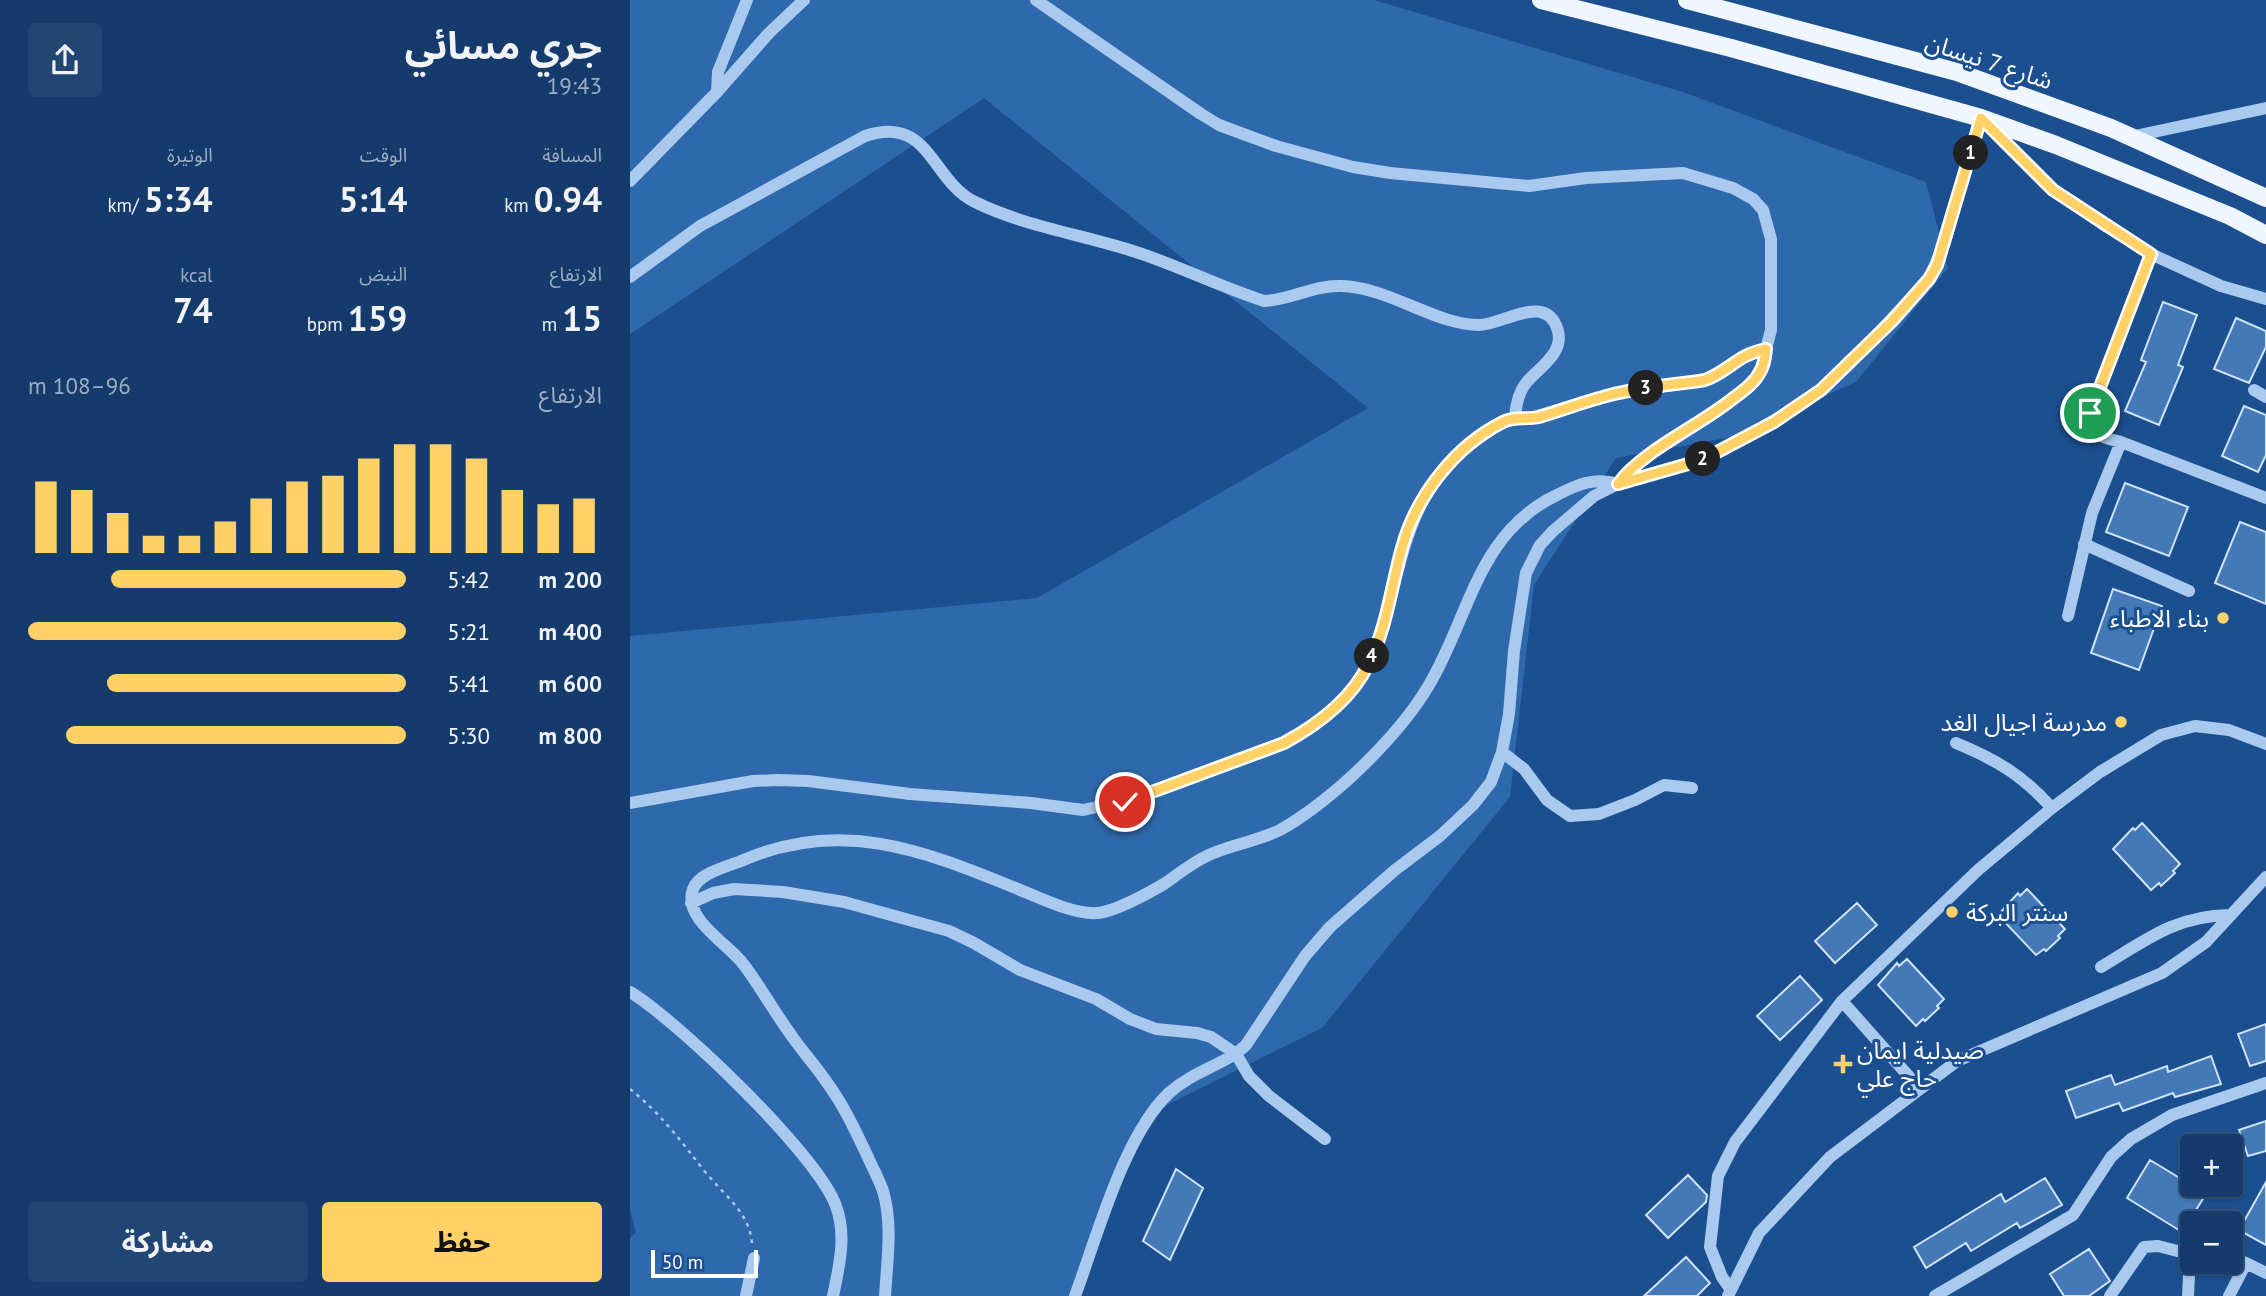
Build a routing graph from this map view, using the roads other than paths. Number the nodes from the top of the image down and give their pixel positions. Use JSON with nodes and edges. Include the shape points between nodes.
{"nodes":[{"id":1,"x":747,"y":0,"type":"edge"},
{"id":2,"x":804,"y":0,"type":"edge"},
{"id":3,"x":1036,"y":0,"type":"edge"},
{"id":4,"x":1541,"y":0,"type":"edge"},
{"id":5,"x":1699,"y":2,"type":"edge"},
{"id":6,"x":717,"y":92,"type":"junction"},
{"id":7,"x":2266,"y":108,"type":"edge"},
{"id":8,"x":1981,"y":118,"type":"junction"},
{"id":9,"x":2130,"y":137,"type":"junction"},
{"id":10,"x":630,"y":181,"type":"edge"},
{"id":11,"x":2266,"y":198,"type":"edge"},
{"id":12,"x":2266,"y":235,"type":"edge"},
{"id":13,"x":2151,"y":254,"type":"junction"},
{"id":14,"x":630,"y":276,"type":"edge"},
{"id":15,"x":2266,"y":299,"type":"edge"},
{"id":16,"x":1766,"y":349,"type":"junction"},
{"id":17,"x":2254,"y":390,"type":"dead end"},
{"id":18,"x":2266,"y":397,"type":"edge"},
{"id":19,"x":1515,"y":417,"type":"junction"},
{"id":20,"x":2121,"y":442,"type":"junction"},
{"id":21,"x":1618,"y":484,"type":"junction"},
{"id":22,"x":2266,"y":498,"type":"edge"},
{"id":23,"x":2084,"y":544,"type":"junction"},
{"id":24,"x":2189,"y":591,"type":"dead end"},
{"id":25,"x":2068,"y":616,"type":"dead end"},
{"id":26,"x":1956,"y":743,"type":"dead end"},
{"id":27,"x":2266,"y":744,"type":"edge"},
{"id":28,"x":1502,"y":752,"type":"junction"},
{"id":29,"x":1692,"y":788,"type":"dead end"},
{"id":30,"x":630,"y":803,"type":"edge"},
{"id":31,"x":2052,"y":808,"type":"junction"},
{"id":32,"x":2266,"y":877,"type":"edge"},
{"id":33,"x":691,"y":903,"type":"junction"},
{"id":34,"x":2229,"y":915,"type":"junction"},
{"id":35,"x":2101,"y":967,"type":"dead end"},
{"id":36,"x":630,"y":992,"type":"edge"},
{"id":37,"x":1842,"y":1001,"type":"junction"},
{"id":38,"x":1236,"y":1054,"type":"junction"},
{"id":39,"x":2266,"y":1083,"type":"edge"},
{"id":40,"x":1920,"y":1089,"type":"junction"},
{"id":41,"x":1325,"y":1139,"type":"dead end"},
{"id":42,"x":2180,"y":1253,"type":"edge"},
{"id":43,"x":754,"y":1258,"type":"road end"},
{"id":44,"x":2243,"y":1262,"type":"edge"},
{"id":45,"x":2246,"y":1263,"type":"junction"},
{"id":46,"x":2266,"y":1273,"type":"edge"},
{"id":47,"x":2190,"y":1274,"type":"edge"},
{"id":48,"x":1730,"y":1293,"type":"edge"},
{"id":49,"x":745,"y":1295,"type":"edge"},
{"id":50,"x":832,"y":1296,"type":"edge"},
{"id":51,"x":885,"y":1296,"type":"edge"},
{"id":52,"x":1075,"y":1296,"type":"edge"},
{"id":53,"x":1935,"y":1296,"type":"edge"},
{"id":54,"x":2110,"y":1296,"type":"edge"},
{"id":55,"x":2188,"y":1296,"type":"edge"},
{"id":56,"x":2229,"y":1296,"type":"edge"}],
"edges":[{"from":1,"to":6,"type":"street","via":[[718,72]]},
{"from":2,"to":6,"type":"street"},
{"from":3,"to":16,"type":"street","via":[[1219,125],[1353,167],[1529,186],[1683,173],[1733,188],[1754,199],[1768,222],[1772,317]]},
{"from":4,"to":8,"type":"main road"},
{"from":5,"to":9,"type":"main road","name":"شارع 7 نيسان","via":[[1957,72]]},
{"from":6,"to":10,"type":"street"},
{"from":7,"to":9,"type":"street"},
{"from":8,"to":12,"type":"main road","via":[[2230,216]]},
{"from":8,"to":13,"type":"street","via":[[2053,190]]},
{"from":8,"to":21,"type":"street","via":[[1937,265],[1917,294],[1875,338],[1821,390],[1750,436],[1702,460]]},
{"from":9,"to":11,"type":"main road","name":"شارع 7 نيسان"},
{"from":13,"to":15,"type":"street","via":[[2221,286]]},
{"from":13,"to":20,"type":"street","via":[[2088,420],[2094,433]]},
{"from":14,"to":19,"type":"street","via":[[700,226],[865,136],[896,133],[925,147],[955,186],[974,202],[1137,252],[1264,301],[1339,286],[1372,291],[1460,323],[1491,324],[1520,312],[1542,313],[1552,320],[1559,340],[1519,394]]},
{"from":16,"to":19,"type":"street","via":[[1740,357],[1705,380],[1612,394],[1527,419]]},
{"from":16,"to":21,"type":"street","via":[[1754,381],[1642,460]]},
{"from":17,"to":18,"type":"street"},
{"from":19,"to":30,"type":"street","via":[[1473,442],[1442,471],[1411,522],[1367,668],[1327,716],[1284,743],[1125,802],[1083,810],[778,780],[753,780]]},
{"from":20,"to":22,"type":"street"},
{"from":20,"to":23,"type":"street"},
{"from":21,"to":28,"type":"street","via":[[1570,515],[1530,561]]},
{"from":21,"to":33,"type":"street","via":[[1590,481],[1569,489],[1527,512],[1509,530],[1478,577],[1428,687],[1409,715],[1352,776],[1285,827],[1210,854],[1138,897],[1106,911],[1086,912],[894,845],[833,840],[764,850],[718,870],[697,882]]},
{"from":23,"to":24,"type":"street"},
{"from":23,"to":25,"type":"street"},
{"from":26,"to":31,"type":"street","via":[[1991,757],[2030,785]]},
{"from":27,"to":31,"type":"street","via":[[2229,730],[2195,726],[2161,735]]},
{"from":28,"to":29,"type":"street","via":[[1570,816],[1599,814],[1664,785]]},
{"from":28,"to":38,"type":"street","via":[[1491,782],[1468,810],[1314,945],[1258,1030]]},
{"from":31,"to":37,"type":"street","via":[[1978,870]]},
{"from":32,"to":34,"type":"street"},
{"from":33,"to":38,"type":"street","via":[[723,891],[756,890],[844,902],[898,916],[949,931],[1020,970],[1096,999],[1130,1019],[1157,1029],[1211,1037]]},
{"from":33,"to":51,"type":"street","via":[[701,922],[747,968],[828,1084],[857,1135],[883,1189],[886,1206]]},
{"from":34,"to":35,"type":"street","via":[[2174,924]]},
{"from":34,"to":40,"type":"street","via":[[2206,942],[2162,974],[1957,1061]]},
{"from":36,"to":50,"type":"street","via":[[729,1077],[821,1178],[840,1225],[842,1247]]},
{"from":37,"to":40,"type":"street"},
{"from":37,"to":48,"type":"street","via":[[1735,1142],[1717,1176],[1710,1247]]},
{"from":38,"to":41,"type":"street","via":[[1258,1086]]},
{"from":38,"to":52,"type":"street","via":[[1186,1080],[1147,1120],[1111,1197]]},
{"from":39,"to":53,"type":"street","via":[[2172,1115],[2130,1139],[2111,1157],[2073,1215]]},
{"from":40,"to":48,"type":"street","via":[[1830,1157],[1759,1233]]},
{"from":42,"to":54,"type":"street","via":[[2144,1247]]},
{"from":43,"to":49,"type":"street"},
{"from":44,"to":45,"type":"street"},
{"from":45,"to":46,"type":"street"},
{"from":45,"to":56,"type":"street"},
{"from":47,"to":55,"type":"street"}]}
